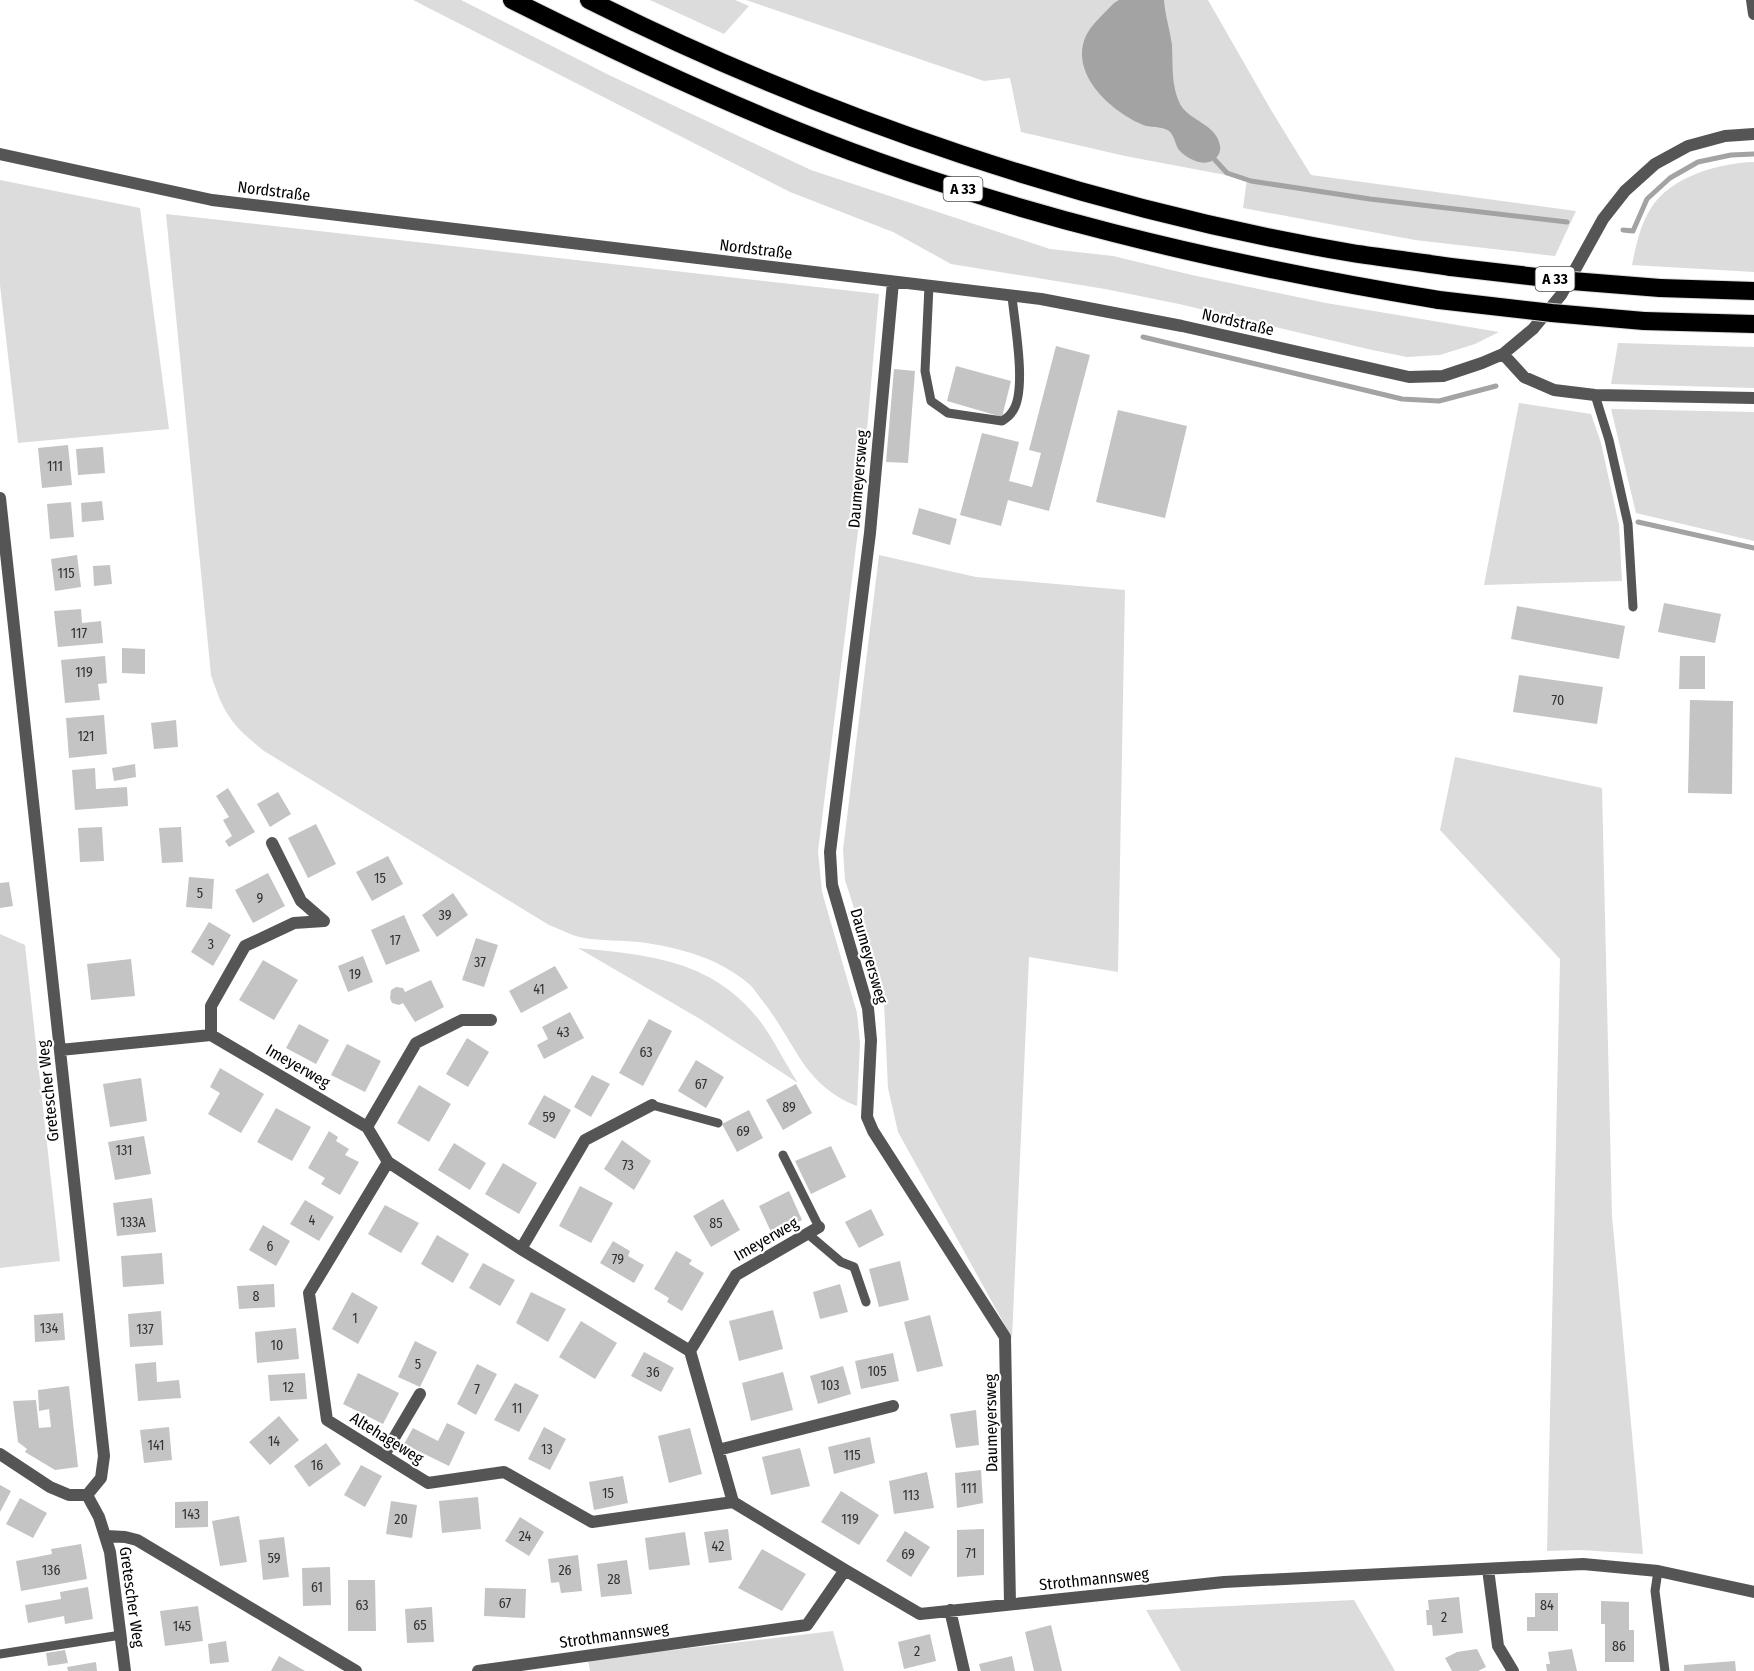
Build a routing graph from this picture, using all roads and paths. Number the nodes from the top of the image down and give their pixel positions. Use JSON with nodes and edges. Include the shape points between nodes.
{"nodes":[{"id":1,"x":512,"y":0,"type":"edge"},
{"id":2,"x":589,"y":0,"type":"edge"},
{"id":3,"x":1752,"y":0,"type":"edge"},
{"id":4,"x":1754,"y":14,"type":"edge"},
{"id":5,"x":1754,"y":134,"type":"edge"},
{"id":6,"x":0,"y":154,"type":"edge"},
{"id":7,"x":893,"y":282,"type":"junction"},
{"id":8,"x":929,"y":286,"type":"junction"},
{"id":9,"x":1754,"y":291,"type":"edge"},
{"id":10,"x":1012,"y":296,"type":"junction"},
{"id":11,"x":1754,"y":324,"type":"edge"},
{"id":12,"x":1503,"y":354,"type":"junction"},
{"id":13,"x":1595,"y":395,"type":"junction"},
{"id":14,"x":1754,"y":398,"type":"edge"},
{"id":15,"x":0,"y":504,"type":"edge"},
{"id":16,"x":1633,"y":607,"type":"dead end"},
{"id":17,"x":272,"y":843,"type":"dead end"},
{"id":18,"x":491,"y":1020,"type":"dead end"},
{"id":19,"x":211,"y":1035,"type":"junction"},
{"id":20,"x":60,"y":1050,"type":"junction"},
{"id":21,"x":652,"y":1105,"type":"joint"},
{"id":22,"x":718,"y":1123,"type":"dead end"},
{"id":23,"x":367,"y":1126,"type":"junction"},
{"id":24,"x":783,"y":1155,"type":"dead end"},
{"id":25,"x":388,"y":1162,"type":"junction"},
{"id":26,"x":819,"y":1227,"type":"joint"},
{"id":27,"x":808,"y":1234,"type":"junction"},
{"id":28,"x":521,"y":1250,"type":"junction"},
{"id":29,"x":866,"y":1302,"type":"dead end"},
{"id":30,"x":690,"y":1351,"type":"junction"},
{"id":31,"x":420,"y":1394,"type":"dead end"},
{"id":32,"x":893,"y":1406,"type":"dead end"},
{"id":33,"x":718,"y":1450,"type":"junction"},
{"id":34,"x":0,"y":1454,"type":"edge"},
{"id":35,"x":384,"y":1455,"type":"junction"},
{"id":36,"x":87,"y":1495,"type":"junction"},
{"id":37,"x":733,"y":1502,"type":"junction"},
{"id":38,"x":106,"y":1536,"type":"junction"},
{"id":39,"x":1488,"y":1569,"type":"junction"},
{"id":40,"x":845,"y":1570,"type":"junction"},
{"id":41,"x":1658,"y":1571,"type":"junction"},
{"id":42,"x":1754,"y":1592,"type":"edge"},
{"id":43,"x":1010,"y":1604,"type":"junction"},
{"id":44,"x":950,"y":1610,"type":"junction"},
{"id":45,"x":121,"y":1635,"type":"junction"},
{"id":46,"x":0,"y":1654,"type":"edge"},
{"id":47,"x":125,"y":1671,"type":"edge"},
{"id":48,"x":356,"y":1671,"type":"edge"},
{"id":49,"x":478,"y":1671,"type":"edge"},
{"id":50,"x":964,"y":1671,"type":"edge"},
{"id":51,"x":1513,"y":1671,"type":"edge"},
{"id":52,"x":1665,"y":1671,"type":"edge"}],
"edges":[{"from":1,"to":11,"type":"highway","number":"A 33","bridge":true,"via":[[639,63],[799,132],[933,180],[1173,249],[1439,300],[1644,321]]},
{"from":2,"to":9,"type":"highway","number":"A 33","bridge":true,"via":[[809,99],[1059,185],[1178,216],[1351,253],[1451,267],[1659,288]]},
{"from":3,"to":4,"type":"street"},
{"from":5,"to":12,"type":"street","name":"Nordstraße","via":[[1725,136],[1688,146],[1655,164],[1625,191],[1603,219],[1561,295],[1533,329]]},
{"from":6,"to":7,"type":"street","name":"Nordstraße","via":[[212,200]]},
{"from":7,"to":8,"type":"street","name":"Nordstraße"},
{"from":7,"to":43,"type":"street","name":"Daumeyersweg","via":[[870,533],[830,852],[832,885],[868,1008],[871,1040],[867,1116],[1005,1337]]},
{"from":8,"to":10,"type":"street","name":"Nordstraße"},
{"from":8,"to":10,"type":"lane","via":[[926,371],[931,401],[948,413],[1002,422],[1013,412],[1020,374]]},
{"from":10,"to":12,"type":"street","name":"Nordstraße","via":[[1182,326],[1409,377],[1443,376]]},
{"from":12,"to":13,"type":"street","via":[[1524,377],[1554,390]]},
{"from":13,"to":14,"type":"street"},
{"from":13,"to":16,"type":"lane","via":[[1628,524]]},
{"from":15,"to":20,"type":"street","name":"Gretescher Weg"},
{"from":17,"to":19,"type":"street","via":[[301,901],[324,921],[294,923],[245,946],[211,1006]]},
{"from":18,"to":23,"type":"street","via":[[462,1020],[416,1043]]},
{"from":19,"to":20,"type":"street"},
{"from":19,"to":23,"type":"street","name":"Imeyerweg"},
{"from":20,"to":36,"type":"street","name":"Gretescher Weg","via":[[104,1456],[101,1478]]},
{"from":21,"to":22,"type":"lane"},
{"from":21,"to":28,"type":"street","via":[[585,1140]]},
{"from":23,"to":25,"type":"street","name":"Imeyerweg"},
{"from":24,"to":26,"type":"lane","name":"Imeyerweg"},
{"from":25,"to":28,"type":"street","name":"Imeyerweg"},
{"from":25,"to":35,"type":"street","name":"Altehageweg","via":[[309,1293],[327,1420]]},
{"from":26,"to":27,"type":"street","name":"Imeyerweg"},
{"from":27,"to":29,"type":"lane","via":[[841,1262],[855,1267]]},
{"from":27,"to":30,"type":"street","name":"Imeyerweg","via":[[736,1275]]},
{"from":28,"to":30,"type":"street","name":"Imeyerweg"},
{"from":30,"to":33,"type":"street"},
{"from":31,"to":35,"type":"street"},
{"from":32,"to":33,"type":"street"},
{"from":33,"to":37,"type":"street"},
{"from":34,"to":36,"type":"street","via":[[50,1487],[69,1495]]},
{"from":35,"to":37,"type":"street","name":"Altehageweg","via":[[428,1483],[504,1472],[592,1522]]},
{"from":36,"to":38,"type":"street","name":"Gretescher Weg"},
{"from":37,"to":40,"type":"street"},
{"from":38,"to":45,"type":"street","name":"Gretescher Weg"},
{"from":38,"to":48,"type":"street","via":[[137,1540]]},
{"from":39,"to":41,"type":"street","name":"Strothmannsweg","via":[[1583,1564]]},
{"from":39,"to":43,"type":"street","name":"Strothmannsweg","via":[[1224,1582]]},
{"from":39,"to":51,"type":"street","via":[[1498,1646]]},
{"from":40,"to":44,"type":"street","name":"Strothmannsweg","via":[[920,1614]]},
{"from":40,"to":49,"type":"street","name":"Strothmannsweg","via":[[807,1625]]},
{"from":41,"to":42,"type":"street","name":"Strothmannsweg"},
{"from":41,"to":52,"type":"lane","via":[[1655,1591]]},
{"from":43,"to":44,"type":"street","name":"Strothmannsweg"},
{"from":44,"to":50,"type":"street"},
{"from":45,"to":46,"type":"lane"},
{"from":45,"to":47,"type":"street","name":"Gretescher Weg"}]}
